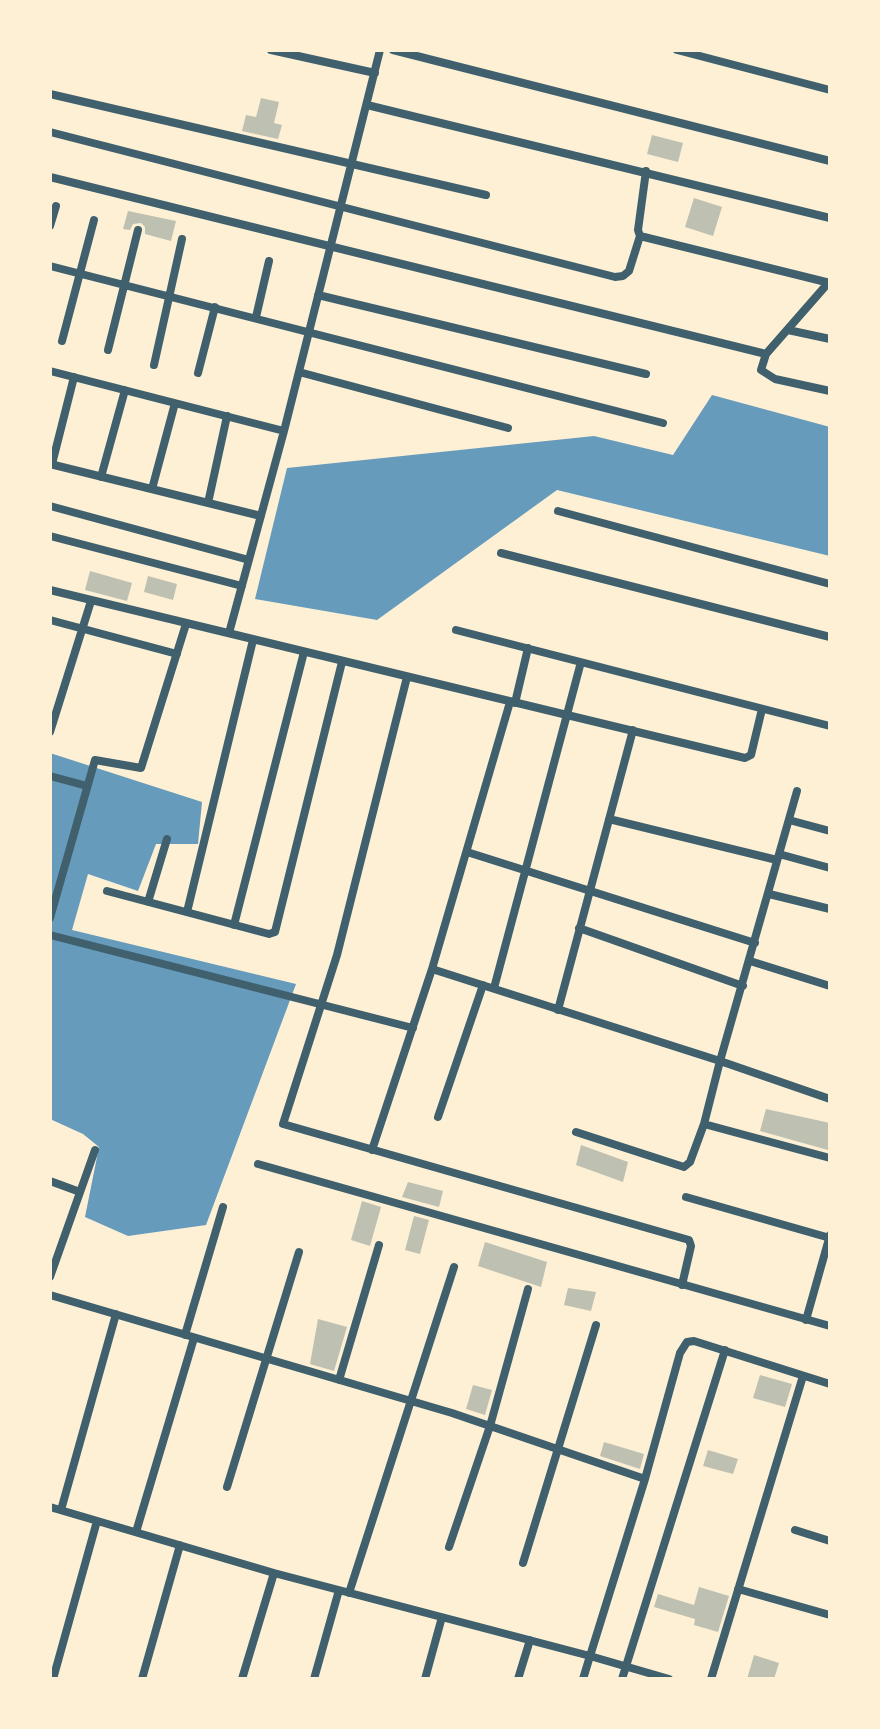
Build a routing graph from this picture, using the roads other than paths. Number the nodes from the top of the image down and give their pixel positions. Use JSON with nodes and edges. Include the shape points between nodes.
{"nodes":[{"id":1,"x":271,"y":50,"type":"edge"},
{"id":2,"x":380,"y":50,"type":"edge"},
{"id":3,"x":393,"y":50,"type":"edge"},
{"id":4,"x":677,"y":50,"type":"edge"},
{"id":5,"x":375,"y":73,"type":"junction"},
{"id":6,"x":830,"y":90,"type":"edge"},
{"id":7,"x":50,"y":94,"type":"edge"},
{"id":8,"x":367,"y":105,"type":"junction"},
{"id":9,"x":50,"y":132,"type":"edge"},
{"id":10,"x":830,"y":161,"type":"edge"},
{"id":11,"x":352,"y":166,"type":"junction"},
{"id":12,"x":646,"y":171,"type":"junction"},
{"id":13,"x":50,"y":177,"type":"edge"},
{"id":14,"x":486,"y":195,"type":"dead end"},
{"id":15,"x":56,"y":206,"type":"dead end"},
{"id":16,"x":342,"y":207,"type":"junction"},
{"id":17,"x":830,"y":218,"type":"edge"},
{"id":18,"x":94,"y":220,"type":"dead end"},
{"id":19,"x":50,"y":226,"type":"edge"},
{"id":20,"x":138,"y":230,"type":"dead end"},
{"id":21,"x":640,"y":236,"type":"junction"},
{"id":22,"x":182,"y":239,"type":"dead end"},
{"id":23,"x":332,"y":244,"type":"junction"},
{"id":24,"x":269,"y":262,"type":"dead end"},
{"id":25,"x":50,"y":266,"type":"edge"},
{"id":26,"x":80,"y":274,"type":"junction"},
{"id":27,"x":829,"y":282,"type":"edge"},
{"id":28,"x":124,"y":284,"type":"junction"},
{"id":29,"x":169,"y":296,"type":"junction"},
{"id":30,"x":318,"y":296,"type":"junction"},
{"id":31,"x":214,"y":307,"type":"junction"},
{"id":32,"x":256,"y":317,"type":"junction"},
{"id":33,"x":788,"y":330,"type":"junction"},
{"id":34,"x":309,"y":331,"type":"junction"},
{"id":35,"x":830,"y":339,"type":"edge"},
{"id":36,"x":62,"y":341,"type":"dead end"},
{"id":37,"x":108,"y":350,"type":"dead end"},
{"id":38,"x":766,"y":354,"type":"junction"},
{"id":39,"x":154,"y":365,"type":"dead end"},
{"id":40,"x":50,"y":371,"type":"edge"},
{"id":41,"x":299,"y":372,"type":"junction"},
{"id":42,"x":198,"y":373,"type":"dead end"},
{"id":43,"x":646,"y":374,"type":"dead end"},
{"id":44,"x":74,"y":377,"type":"junction"},
{"id":45,"x":124,"y":390,"type":"junction"},
{"id":46,"x":830,"y":391,"type":"edge"},
{"id":47,"x":174,"y":403,"type":"junction"},
{"id":48,"x":227,"y":416,"type":"junction"},
{"id":49,"x":663,"y":423,"type":"dead end"},
{"id":50,"x":508,"y":428,"type":"dead end"},
{"id":51,"x":284,"y":431,"type":"junction"},
{"id":52,"x":51,"y":464,"type":"edge"},
{"id":53,"x":102,"y":476,"type":"junction"},
{"id":54,"x":152,"y":489,"type":"junction"},
{"id":55,"x":208,"y":502,"type":"junction"},
{"id":56,"x":50,"y":506,"type":"edge"},
{"id":57,"x":558,"y":510,"type":"dead end"},
{"id":58,"x":261,"y":516,"type":"junction"},
{"id":59,"x":50,"y":536,"type":"edge"},
{"id":60,"x":501,"y":553,"type":"dead end"},
{"id":61,"x":249,"y":560,"type":"junction"},
{"id":62,"x":830,"y":584,"type":"edge"},
{"id":63,"x":242,"y":586,"type":"junction"},
{"id":64,"x":50,"y":590,"type":"edge"},
{"id":65,"x":92,"y":601,"type":"junction"},
{"id":66,"x":50,"y":620,"type":"edge"},
{"id":67,"x":186,"y":624,"type":"junction"},
{"id":68,"x":82,"y":629,"type":"junction"},
{"id":69,"x":456,"y":630,"type":"dead end"},
{"id":70,"x":228,"y":634,"type":"junction"},
{"id":71,"x":830,"y":637,"type":"edge"},
{"id":72,"x":253,"y":640,"type":"junction"},
{"id":73,"x":528,"y":648,"type":"junction"},
{"id":74,"x":304,"y":652,"type":"junction"},
{"id":75,"x":178,"y":654,"type":"junction"},
{"id":76,"x":342,"y":662,"type":"junction"},
{"id":77,"x":581,"y":662,"type":"junction"},
{"id":78,"x":406,"y":677,"type":"junction"},
{"id":79,"x":512,"y":702,"type":"junction"},
{"id":80,"x":762,"y":709,"type":"junction"},
{"id":81,"x":569,"y":715,"type":"junction"},
{"id":82,"x":830,"y":726,"type":"edge"},
{"id":83,"x":633,"y":730,"type":"junction"},
{"id":84,"x":50,"y":732,"type":"edge"},
{"id":85,"x":50,"y":776,"type":"edge"},
{"id":86,"x":87,"y":786,"type":"junction"},
{"id":87,"x":797,"y":791,"type":"dead end"},
{"id":88,"x":609,"y":819,"type":"junction"},
{"id":89,"x":789,"y":820,"type":"junction"},
{"id":90,"x":830,"y":830,"type":"edge"},
{"id":91,"x":167,"y":839,"type":"dead end"},
{"id":92,"x":467,"y":852,"type":"junction"},
{"id":93,"x":778,"y":857,"type":"junction"},
{"id":94,"x":830,"y":868,"type":"edge"},
{"id":95,"x":526,"y":871,"type":"junction"},
{"id":96,"x":106,"y":891,"type":"dead end"},
{"id":97,"x":589,"y":891,"type":"junction"},
{"id":98,"x":769,"y":894,"type":"junction"},
{"id":99,"x":148,"y":902,"type":"junction"},
{"id":100,"x":830,"y":910,"type":"edge"},
{"id":101,"x":187,"y":912,"type":"junction"},
{"id":102,"x":50,"y":918,"type":"edge"},
{"id":103,"x":234,"y":924,"type":"junction"},
{"id":104,"x":580,"y":928,"type":"junction"},
{"id":105,"x":50,"y":935,"type":"edge"},
{"id":106,"x":755,"y":943,"type":"junction"},
{"id":107,"x":750,"y":960,"type":"junction"},
{"id":108,"x":432,"y":969,"type":"junction"},
{"id":109,"x":483,"y":985,"type":"junction"},
{"id":110,"x":743,"y":986,"type":"junction"},
{"id":111,"x":830,"y":986,"type":"edge"},
{"id":112,"x":494,"y":988,"type":"junction"},
{"id":113,"x":320,"y":1002,"type":"junction"},
{"id":114,"x":558,"y":1010,"type":"junction"},
{"id":115,"x":413,"y":1028,"type":"junction"},
{"id":116,"x":720,"y":1061,"type":"junction"},
{"id":117,"x":830,"y":1100,"type":"edge"},
{"id":118,"x":438,"y":1117,"type":"dead end"},
{"id":119,"x":704,"y":1124,"type":"junction"},
{"id":120,"x":576,"y":1132,"type":"dead end"},
{"id":121,"x":95,"y":1150,"type":"dead end"},
{"id":122,"x":372,"y":1150,"type":"junction"},
{"id":123,"x":830,"y":1158,"type":"edge"},
{"id":124,"x":258,"y":1164,"type":"dead end"},
{"id":125,"x":50,"y":1181,"type":"edge"},
{"id":126,"x":80,"y":1192,"type":"junction"},
{"id":127,"x":686,"y":1197,"type":"dead end"},
{"id":128,"x":222,"y":1207,"type":"dead end"},
{"id":129,"x":50,"y":1236,"type":"edge"},
{"id":130,"x":830,"y":1236,"type":"edge"},
{"id":131,"x":62,"y":1242,"type":"junction"},
{"id":132,"x":379,"y":1245,"type":"dead end"},
{"id":133,"x":299,"y":1252,"type":"dead end"},
{"id":134,"x":454,"y":1267,"type":"dead end"},
{"id":135,"x":50,"y":1277,"type":"edge"},
{"id":136,"x":682,"y":1284,"type":"junction"},
{"id":137,"x":528,"y":1289,"type":"dead end"},
{"id":138,"x":51,"y":1298,"type":"edge"},
{"id":139,"x":116,"y":1314,"type":"junction"},
{"id":140,"x":806,"y":1320,"type":"junction"},
{"id":141,"x":596,"y":1325,"type":"dead end"},
{"id":142,"x":830,"y":1326,"type":"edge"},
{"id":143,"x":189,"y":1337,"type":"junction"},
{"id":144,"x":725,"y":1350,"type":"junction"},
{"id":145,"x":267,"y":1359,"type":"junction"},
{"id":146,"x":803,"y":1376,"type":"junction"},
{"id":147,"x":338,"y":1380,"type":"junction"},
{"id":148,"x":830,"y":1384,"type":"edge"},
{"id":149,"x":412,"y":1402,"type":"junction"},
{"id":150,"x":490,"y":1426,"type":"junction"},
{"id":151,"x":558,"y":1449,"type":"junction"},
{"id":152,"x":646,"y":1479,"type":"junction"},
{"id":153,"x":227,"y":1488,"type":"dead end"},
{"id":154,"x":50,"y":1507,"type":"edge"},
{"id":155,"x":61,"y":1510,"type":"junction"},
{"id":156,"x":97,"y":1521,"type":"junction"},
{"id":157,"x":795,"y":1530,"type":"dead end"},
{"id":158,"x":136,"y":1532,"type":"junction"},
{"id":159,"x":830,"y":1540,"type":"edge"},
{"id":160,"x":180,"y":1545,"type":"junction"},
{"id":161,"x":450,"y":1548,"type":"dead end"},
{"id":162,"x":523,"y":1564,"type":"dead end"},
{"id":163,"x":274,"y":1573,"type":"junction"},
{"id":164,"x":738,"y":1589,"type":"junction"},
{"id":165,"x":339,"y":1590,"type":"junction"},
{"id":166,"x":349,"y":1593,"type":"junction"},
{"id":167,"x":830,"y":1615,"type":"edge"},
{"id":168,"x":442,"y":1618,"type":"junction"},
{"id":169,"x":530,"y":1640,"type":"junction"},
{"id":170,"x":590,"y":1656,"type":"junction"},
{"id":171,"x":626,"y":1666,"type":"junction"},
{"id":172,"x":53,"y":1679,"type":"edge"},
{"id":173,"x":142,"y":1679,"type":"edge"},
{"id":174,"x":242,"y":1679,"type":"edge"},
{"id":175,"x":314,"y":1679,"type":"edge"},
{"id":176,"x":426,"y":1679,"type":"edge"},
{"id":177,"x":518,"y":1679,"type":"edge"},
{"id":178,"x":583,"y":1679,"type":"edge"},
{"id":179,"x":622,"y":1679,"type":"edge"},
{"id":180,"x":668,"y":1679,"type":"edge"},
{"id":181,"x":711,"y":1679,"type":"edge"}],
"edges":[{"from":1,"to":5,"type":"street"},
{"from":2,"to":5,"type":"street"},
{"from":3,"to":10,"type":"street"},
{"from":4,"to":6,"type":"street"},
{"from":5,"to":8,"type":"street"},
{"from":7,"to":11,"type":"street"},
{"from":8,"to":11,"type":"street"},
{"from":8,"to":12,"type":"street"},
{"from":9,"to":16,"type":"street"},
{"from":11,"to":14,"type":"street"},
{"from":11,"to":16,"type":"street"},
{"from":12,"to":17,"type":"street"},
{"from":12,"to":21,"type":"street"},
{"from":13,"to":23,"type":"street"},
{"from":15,"to":19,"type":"street"},
{"from":16,"to":21,"type":"street","via":[[615,276],[629,271]]},
{"from":16,"to":23,"type":"street"},
{"from":18,"to":26,"type":"street"},
{"from":20,"to":28,"type":"street"},
{"from":21,"to":27,"type":"street"},
{"from":22,"to":29,"type":"street"},
{"from":23,"to":30,"type":"street"},
{"from":23,"to":38,"type":"street"},
{"from":24,"to":32,"type":"street"},
{"from":25,"to":26,"type":"street"},
{"from":26,"to":28,"type":"street"},
{"from":26,"to":36,"type":"street"},
{"from":27,"to":33,"type":"street"},
{"from":28,"to":29,"type":"street"},
{"from":28,"to":37,"type":"street"},
{"from":29,"to":31,"type":"street"},
{"from":29,"to":39,"type":"street"},
{"from":30,"to":34,"type":"street"},
{"from":30,"to":43,"type":"street"},
{"from":31,"to":32,"type":"street"},
{"from":31,"to":42,"type":"street"},
{"from":32,"to":34,"type":"street"},
{"from":33,"to":35,"type":"street"},
{"from":33,"to":38,"type":"street"},
{"from":34,"to":41,"type":"street"},
{"from":34,"to":49,"type":"street"},
{"from":38,"to":46,"type":"street","via":[[766,375]]},
{"from":40,"to":44,"type":"street"},
{"from":41,"to":50,"type":"street"},
{"from":41,"to":51,"type":"street"},
{"from":44,"to":45,"type":"street"},
{"from":44,"to":52,"type":"street"},
{"from":45,"to":47,"type":"street"},
{"from":45,"to":53,"type":"street"},
{"from":47,"to":48,"type":"street"},
{"from":47,"to":54,"type":"street"},
{"from":48,"to":51,"type":"street"},
{"from":48,"to":55,"type":"street"},
{"from":51,"to":58,"type":"street"},
{"from":52,"to":53,"type":"street"},
{"from":53,"to":54,"type":"street"},
{"from":54,"to":55,"type":"street"},
{"from":55,"to":58,"type":"street"},
{"from":56,"to":61,"type":"street"},
{"from":57,"to":62,"type":"street"},
{"from":58,"to":61,"type":"street"},
{"from":59,"to":63,"type":"street"},
{"from":60,"to":71,"type":"street"},
{"from":61,"to":63,"type":"street"},
{"from":63,"to":70,"type":"street"},
{"from":64,"to":65,"type":"street"},
{"from":65,"to":67,"type":"street"},
{"from":65,"to":68,"type":"street"},
{"from":66,"to":68,"type":"street"},
{"from":67,"to":70,"type":"street"},
{"from":67,"to":75,"type":"street"},
{"from":68,"to":75,"type":"street"},
{"from":68,"to":84,"type":"street"},
{"from":69,"to":73,"type":"street"},
{"from":70,"to":72,"type":"street"},
{"from":72,"to":74,"type":"street"},
{"from":72,"to":101,"type":"street"},
{"from":73,"to":77,"type":"street"},
{"from":73,"to":79,"type":"street"},
{"from":74,"to":76,"type":"street"},
{"from":74,"to":103,"type":"street"},
{"from":75,"to":86,"type":"street","via":[[141,768],[94,760]]},
{"from":76,"to":78,"type":"street"},
{"from":76,"to":103,"type":"street","via":[[277,929],[269,934]]},
{"from":77,"to":80,"type":"street"},
{"from":77,"to":81,"type":"street"},
{"from":78,"to":79,"type":"street"},
{"from":78,"to":113,"type":"street"},
{"from":79,"to":81,"type":"street"},
{"from":79,"to":92,"type":"street"},
{"from":80,"to":82,"type":"street"},
{"from":80,"to":83,"type":"street","via":[[749,758]]},
{"from":81,"to":83,"type":"street"},
{"from":81,"to":95,"type":"street"},
{"from":83,"to":88,"type":"street"},
{"from":85,"to":86,"type":"street"},
{"from":86,"to":102,"type":"street"},
{"from":87,"to":89,"type":"street"},
{"from":88,"to":93,"type":"street"},
{"from":88,"to":97,"type":"street"},
{"from":89,"to":90,"type":"street"},
{"from":89,"to":93,"type":"street"},
{"from":91,"to":99,"type":"street"},
{"from":92,"to":95,"type":"street"},
{"from":92,"to":108,"type":"street"},
{"from":93,"to":94,"type":"street"},
{"from":93,"to":98,"type":"street"},
{"from":95,"to":97,"type":"street"},
{"from":95,"to":112,"type":"street"},
{"from":96,"to":99,"type":"street"},
{"from":97,"to":104,"type":"street"},
{"from":97,"to":106,"type":"street"},
{"from":98,"to":100,"type":"street"},
{"from":98,"to":106,"type":"street"},
{"from":99,"to":101,"type":"street"},
{"from":101,"to":103,"type":"street"},
{"from":104,"to":110,"type":"street"},
{"from":104,"to":114,"type":"street"},
{"from":105,"to":113,"type":"street"},
{"from":106,"to":107,"type":"street"},
{"from":107,"to":110,"type":"street"},
{"from":107,"to":111,"type":"street"},
{"from":108,"to":109,"type":"street"},
{"from":108,"to":115,"type":"street"},
{"from":109,"to":112,"type":"street"},
{"from":109,"to":118,"type":"street"},
{"from":110,"to":116,"type":"street"},
{"from":112,"to":114,"type":"street"},
{"from":113,"to":115,"type":"street"},
{"from":113,"to":122,"type":"street","via":[[283,1124]]},
{"from":114,"to":116,"type":"street"},
{"from":115,"to":122,"type":"street"},
{"from":116,"to":117,"type":"street"},
{"from":116,"to":119,"type":"street"},
{"from":119,"to":120,"type":"street","via":[[684,1167]]},
{"from":119,"to":123,"type":"street"},
{"from":121,"to":126,"type":"street"},
{"from":122,"to":136,"type":"street","via":[[689,1240]]},
{"from":124,"to":136,"type":"street"},
{"from":125,"to":126,"type":"street"},
{"from":126,"to":131,"type":"street"},
{"from":127,"to":130,"type":"street"},
{"from":128,"to":143,"type":"street"},
{"from":129,"to":131,"type":"street"},
{"from":130,"to":140,"type":"street"},
{"from":131,"to":135,"type":"street"},
{"from":132,"to":147,"type":"street"},
{"from":133,"to":145,"type":"street"},
{"from":134,"to":149,"type":"street"},
{"from":136,"to":140,"type":"street"},
{"from":137,"to":150,"type":"street"},
{"from":138,"to":139,"type":"street"},
{"from":139,"to":143,"type":"street"},
{"from":139,"to":155,"type":"street"},
{"from":140,"to":142,"type":"street"},
{"from":141,"to":151,"type":"street"},
{"from":143,"to":145,"type":"street"},
{"from":143,"to":158,"type":"street"},
{"from":144,"to":146,"type":"street"},
{"from":144,"to":152,"type":"street","via":[[694,1340],[683,1346]]},
{"from":144,"to":171,"type":"street"},
{"from":145,"to":147,"type":"street"},
{"from":145,"to":153,"type":"street"},
{"from":146,"to":148,"type":"street"},
{"from":146,"to":164,"type":"street"},
{"from":147,"to":149,"type":"street"},
{"from":149,"to":150,"type":"street"},
{"from":149,"to":166,"type":"street"},
{"from":150,"to":151,"type":"street"},
{"from":150,"to":161,"type":"street"},
{"from":151,"to":152,"type":"street"},
{"from":151,"to":162,"type":"street"},
{"from":152,"to":170,"type":"street"},
{"from":154,"to":155,"type":"street"},
{"from":155,"to":156,"type":"street"},
{"from":156,"to":158,"type":"street"},
{"from":156,"to":172,"type":"street"},
{"from":157,"to":159,"type":"street"},
{"from":158,"to":160,"type":"street"},
{"from":160,"to":163,"type":"street"},
{"from":160,"to":173,"type":"street"},
{"from":163,"to":165,"type":"street"},
{"from":163,"to":174,"type":"street"},
{"from":164,"to":167,"type":"street"},
{"from":164,"to":181,"type":"street"},
{"from":165,"to":166,"type":"street"},
{"from":165,"to":175,"type":"street"},
{"from":166,"to":168,"type":"street"},
{"from":168,"to":169,"type":"street"},
{"from":168,"to":176,"type":"street"},
{"from":169,"to":170,"type":"street"},
{"from":169,"to":177,"type":"street"},
{"from":170,"to":171,"type":"street"},
{"from":170,"to":178,"type":"street"},
{"from":171,"to":179,"type":"street"},
{"from":171,"to":180,"type":"street"}]}
